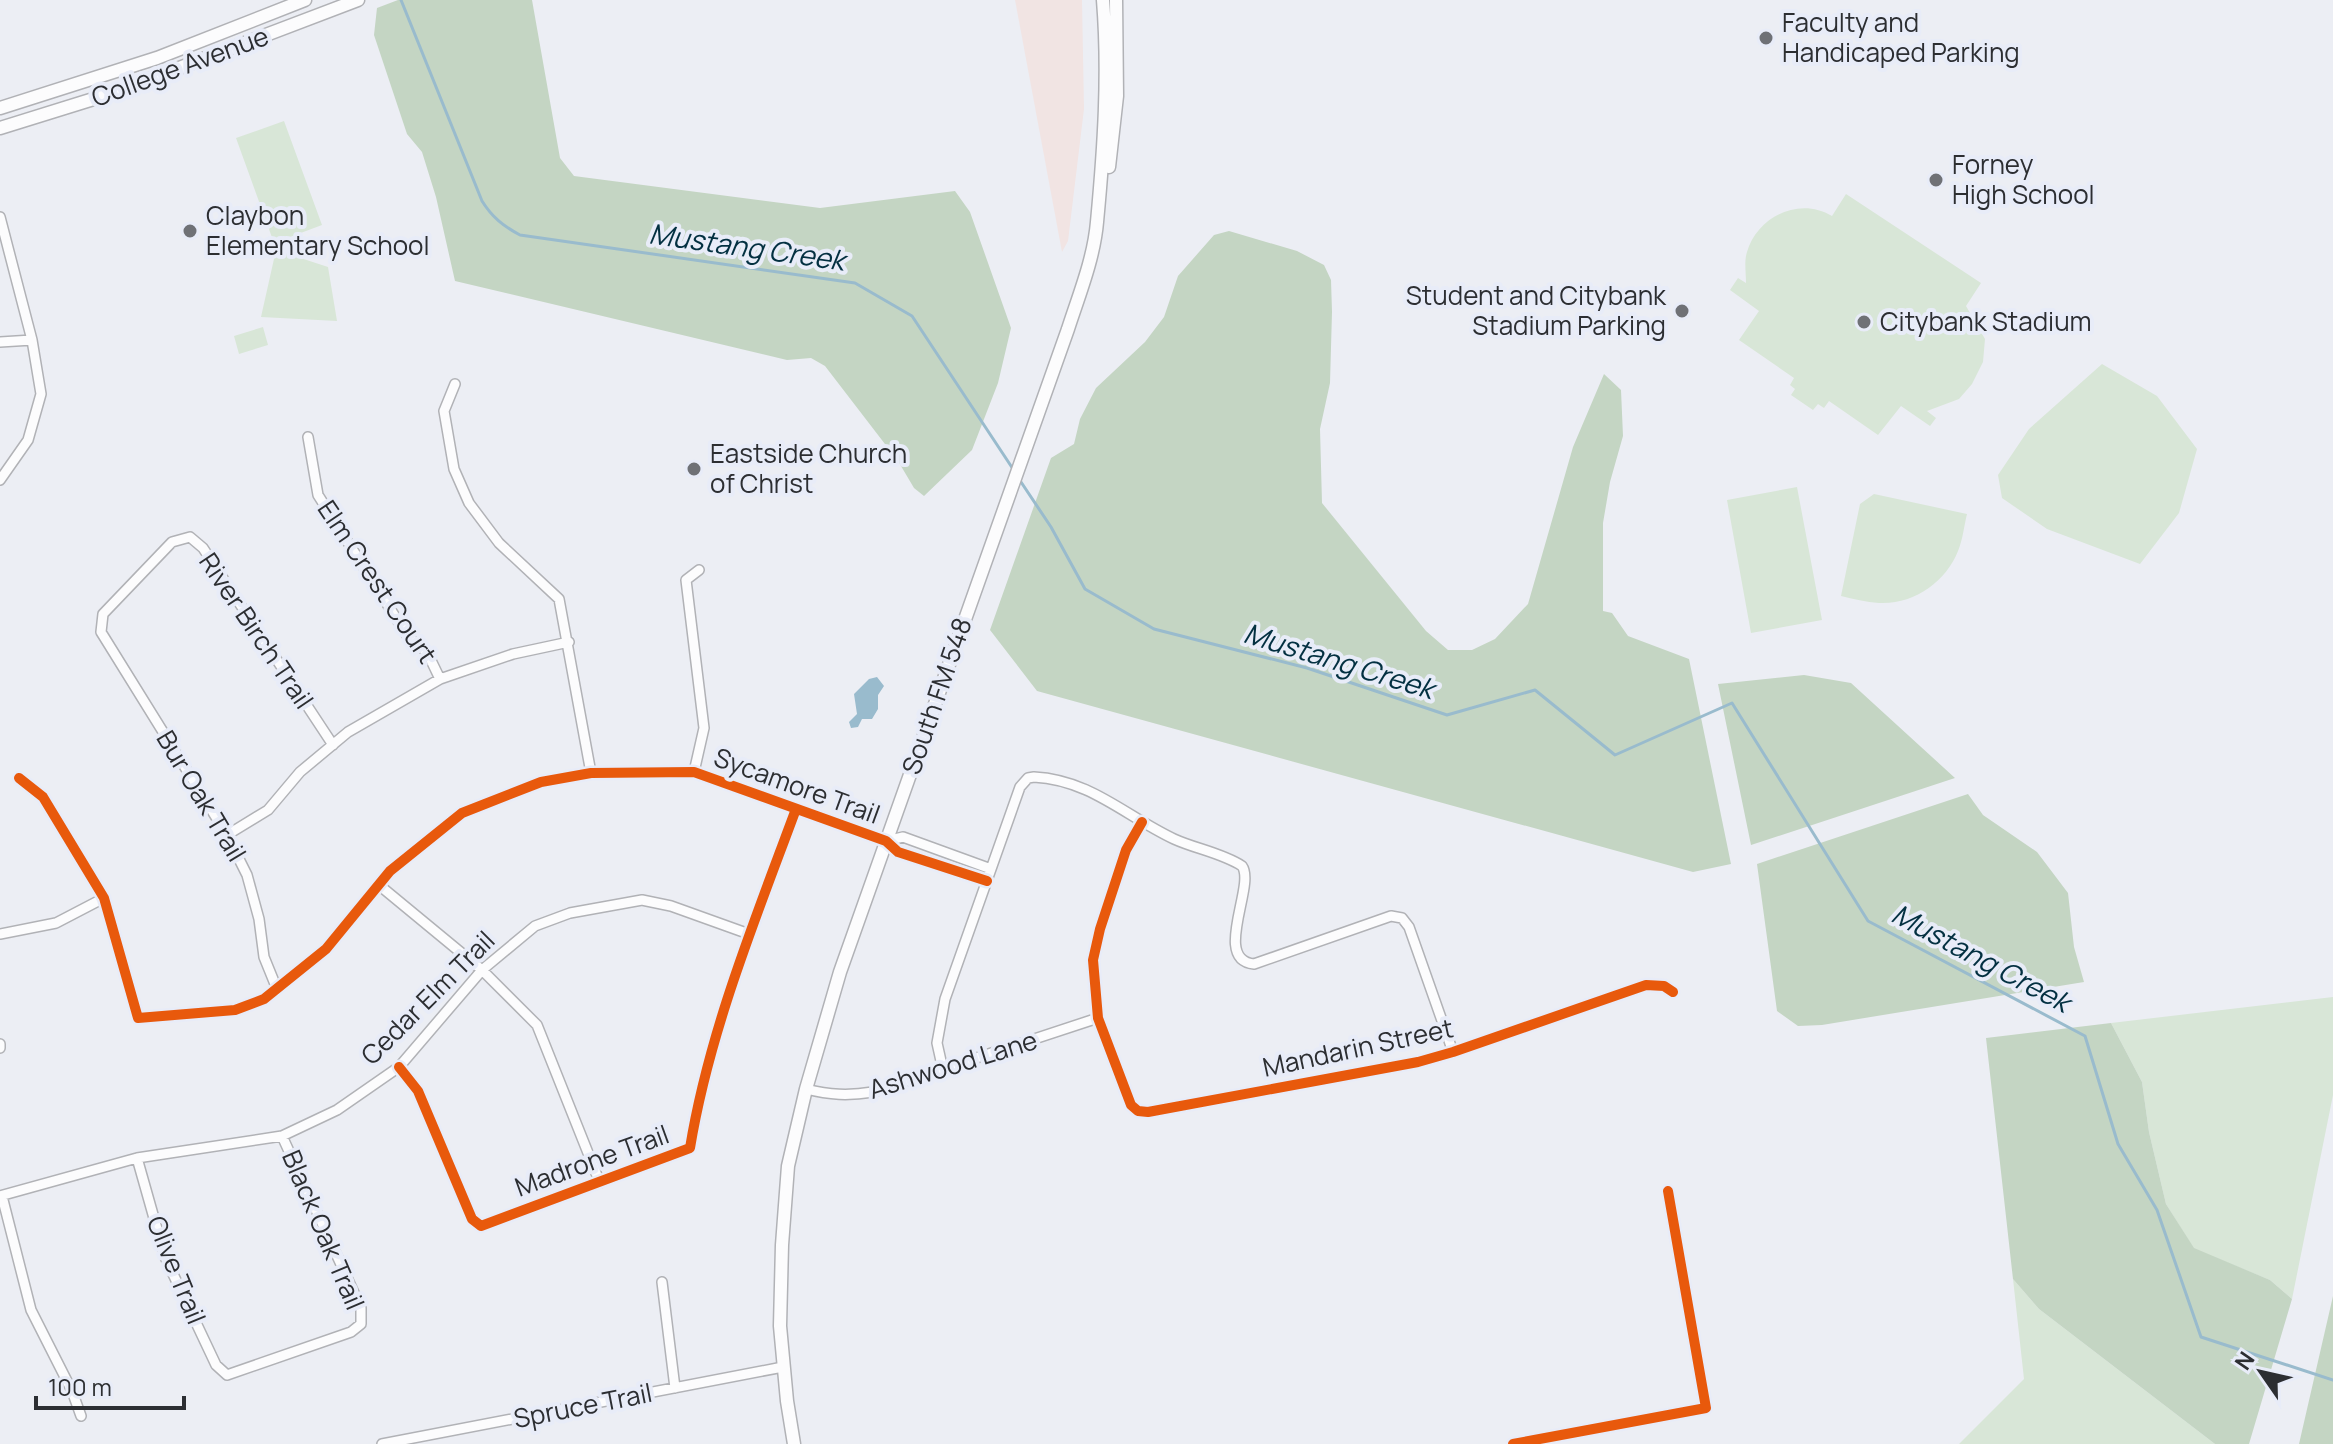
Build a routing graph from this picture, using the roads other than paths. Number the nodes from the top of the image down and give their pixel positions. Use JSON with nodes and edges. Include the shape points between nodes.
{"nodes":[{"id":1,"x":305,"y":0,"type":"edge"},
{"id":2,"x":358,"y":0,"type":"edge"},
{"id":3,"x":1103,"y":0,"type":"edge"},
{"id":4,"x":1116,"y":0,"type":"edge"},
{"id":5,"x":114,"y":73,"type":"junction"},
{"id":6,"x":118,"y":91,"type":"junction"},
{"id":7,"x":0,"y":108,"type":"edge"},
{"id":8,"x":0,"y":128,"type":"edge"},
{"id":9,"x":0,"y":217,"type":"edge"},
{"id":10,"x":1098,"y":220,"type":"junction"},
{"id":11,"x":32,"y":340,"type":"junction"},
{"id":12,"x":0,"y":342,"type":"edge"},
{"id":13,"x":455,"y":384,"type":"dead end"},
{"id":14,"x":308,"y":437,"type":"dead end"},
{"id":15,"x":0,"y":480,"type":"edge"},
{"id":16,"x":699,"y":570,"type":"dead end"},
{"id":17,"x":103,"y":614,"type":"joint"},
{"id":18,"x":569,"y":642,"type":"junction"},
{"id":19,"x":440,"y":679,"type":"junction"},
{"id":20,"x":333,"y":745,"type":"junction"},
{"id":21,"x":694,"y":772,"type":"junction"},
{"id":22,"x":591,"y":773,"type":"junction"},
{"id":23,"x":19,"y":778,"type":"dead end"},
{"id":24,"x":796,"y":809,"type":"junction"},
{"id":25,"x":1142,"y":822,"type":"junction"},
{"id":26,"x":227,"y":835,"type":"junction"},
{"id":27,"x":886,"y":841,"type":"junction"},
{"id":28,"x":991,"y":869,"type":"junction"},
{"id":29,"x":987,"y":881,"type":"junction"},
{"id":30,"x":379,"y":885,"type":"junction"},
{"id":31,"x":104,"y":898,"type":"junction"},
{"id":32,"x":0,"y":934,"type":"edge"},
{"id":33,"x":749,"y":934,"type":"junction"},
{"id":34,"x":482,"y":970,"type":"junction"},
{"id":35,"x":277,"y":989,"type":"junction"},
{"id":36,"x":1673,"y":992,"type":"dead end"},
{"id":37,"x":1098,"y":1018,"type":"junction"},
{"id":38,"x":1453,"y":1052,"type":"junction"},
{"id":39,"x":399,"y":1067,"type":"junction"},
{"id":40,"x":943,"y":1070,"type":"junction"},
{"id":41,"x":806,"y":1089,"type":"junction"},
{"id":42,"x":282,"y":1136,"type":"junction"},
{"id":43,"x":137,"y":1158,"type":"junction"},
{"id":44,"x":600,"y":1183,"type":"junction"},
{"id":45,"x":1668,"y":1191,"type":"dead end"},
{"id":46,"x":1,"y":1196,"type":"edge"},
{"id":47,"x":662,"y":1282,"type":"dead end"},
{"id":48,"x":783,"y":1367,"type":"junction"},
{"id":49,"x":227,"y":1375,"type":"joint"},
{"id":50,"x":675,"y":1388,"type":"junction"},
{"id":51,"x":81,"y":1416,"type":"dead end"},
{"id":52,"x":382,"y":1444,"type":"edge"},
{"id":53,"x":794,"y":1444,"type":"edge"},
{"id":54,"x":1513,"y":1444,"type":"edge"}],
"edges":[{"from":1,"to":5,"type":"main road","name":"College Avenue"},
{"from":2,"to":6,"type":"main road","name":"College Avenue"},
{"from":3,"to":10,"type":"main road","name":"South FM 548","via":[[1107,82]]},
{"from":4,"to":10,"type":"main road","name":"South FM 548","via":[[1117,96]]},
{"from":5,"to":6,"type":"main road"},
{"from":5,"to":7,"type":"main road","name":"College Avenue"},
{"from":6,"to":8,"type":"main road","name":"College Avenue"},
{"from":9,"to":11,"type":"street"},
{"from":10,"to":27,"type":"main road","name":"South FM 548","via":[[1079,296]]},
{"from":11,"to":12,"type":"street"},
{"from":11,"to":15,"type":"street","via":[[41,394],[28,440]]},
{"from":13,"to":18,"type":"street","via":[[444,411],[454,469],[464,492],[499,543],[559,599]]},
{"from":14,"to":19,"type":"street","name":"Elm Crest Court","via":[[318,495],[408,637],[427,652]]},
{"from":16,"to":21,"type":"street","via":[[686,580],[704,728]]},
{"from":17,"to":20,"type":"street","name":"River Birch Trail","via":[[172,542],[190,537],[203,548]]},
{"from":17,"to":26,"type":"street","name":"Bur Oak Trail","via":[[101,632]]},
{"from":18,"to":19,"type":"street"},
{"from":18,"to":22,"type":"street"},
{"from":19,"to":20,"type":"street"},
{"from":20,"to":26,"type":"street","via":[[300,772],[268,810]]},
{"from":21,"to":22,"type":"street","name":"Sycamore Trail"},
{"from":21,"to":24,"type":"street","name":"Sycamore Trail"},
{"from":22,"to":30,"type":"street","name":"Sycamore Trail","via":[[541,782],[462,813]]},
{"from":23,"to":31,"type":"street","via":[[43,797]]},
{"from":24,"to":27,"type":"street","name":"Sycamore Trail"},
{"from":24,"to":33,"type":"street","name":"Madrone Trail"},
{"from":25,"to":28,"type":"street","via":[[1094,791],[1028,778],[1020,787]]},
{"from":25,"to":37,"type":"street","via":[[1126,850],[1093,960]]},
{"from":25,"to":38,"type":"street","via":[[1246,871],[1237,926],[1237,951],[1243,961],[1254,964],[1391,916],[1402,918]]},
{"from":26,"to":35,"type":"street","name":"Bur Oak Trail","via":[[247,875],[264,957]]},
{"from":27,"to":28,"type":"street","name":"Sycamore Trail","via":[[903,837]]},
{"from":27,"to":29,"type":"street","name":"Sycamore Trail","via":[[898,852]]},
{"from":27,"to":41,"type":"main road","name":"South FM 548"},
{"from":28,"to":29,"type":"street"},
{"from":29,"to":40,"type":"street","via":[[941,1014],[937,1043]]},
{"from":30,"to":34,"type":"street"},
{"from":30,"to":35,"type":"street","name":"Sycamore Trail","via":[[326,949]]},
{"from":31,"to":32,"type":"street","via":[[56,923]]},
{"from":31,"to":35,"type":"street","name":"Sycamore Trail","via":[[138,1018],[235,1010]]},
{"from":33,"to":34,"type":"street","name":"Cedar Elm Trail","via":[[642,900],[570,913],[535,926]]},
{"from":33,"to":44,"type":"street","name":"Madrone Trail","via":[[699,1094],[690,1148]]},
{"from":34,"to":39,"type":"street","name":"Cedar Elm Trail"},
{"from":34,"to":44,"type":"street","via":[[537,1025]]},
{"from":36,"to":38,"type":"street","name":"Mandarin Street","via":[[1646,985]]},
{"from":37,"to":38,"type":"street","name":"Mandarin Street","via":[[1131,1105],[1138,1111]]},
{"from":37,"to":40,"type":"street","name":"Ashwood Lane"},
{"from":39,"to":42,"type":"street","name":"Cedar Elm Trail","via":[[337,1110]]},
{"from":39,"to":44,"type":"street","name":"Madrone Trail","via":[[418,1091],[472,1219],[481,1226]]},
{"from":40,"to":41,"type":"street","name":"Ashwood Lane","via":[[852,1096]]},
{"from":41,"to":48,"type":"main road","name":"South FM 548","via":[[785,1198]]},
{"from":42,"to":43,"type":"street","name":"Cedar Elm Trail"},
{"from":42,"to":49,"type":"street","name":"Black Oak Trail","via":[[361,1308],[361,1324]]},
{"from":43,"to":46,"type":"street","name":"Cedar Elm Trail"},
{"from":43,"to":49,"type":"street","name":"Olive Trail","via":[[165,1257],[216,1365]]},
{"from":45,"to":54,"type":"street","via":[[1706,1408]]},
{"from":46,"to":51,"type":"street","via":[[31,1310]]},
{"from":47,"to":50,"type":"street"},
{"from":48,"to":50,"type":"street","name":"Spruce Trail"},
{"from":48,"to":53,"type":"main road","name":"South FM 548"},
{"from":50,"to":52,"type":"street","name":"Spruce Trail"}]}
